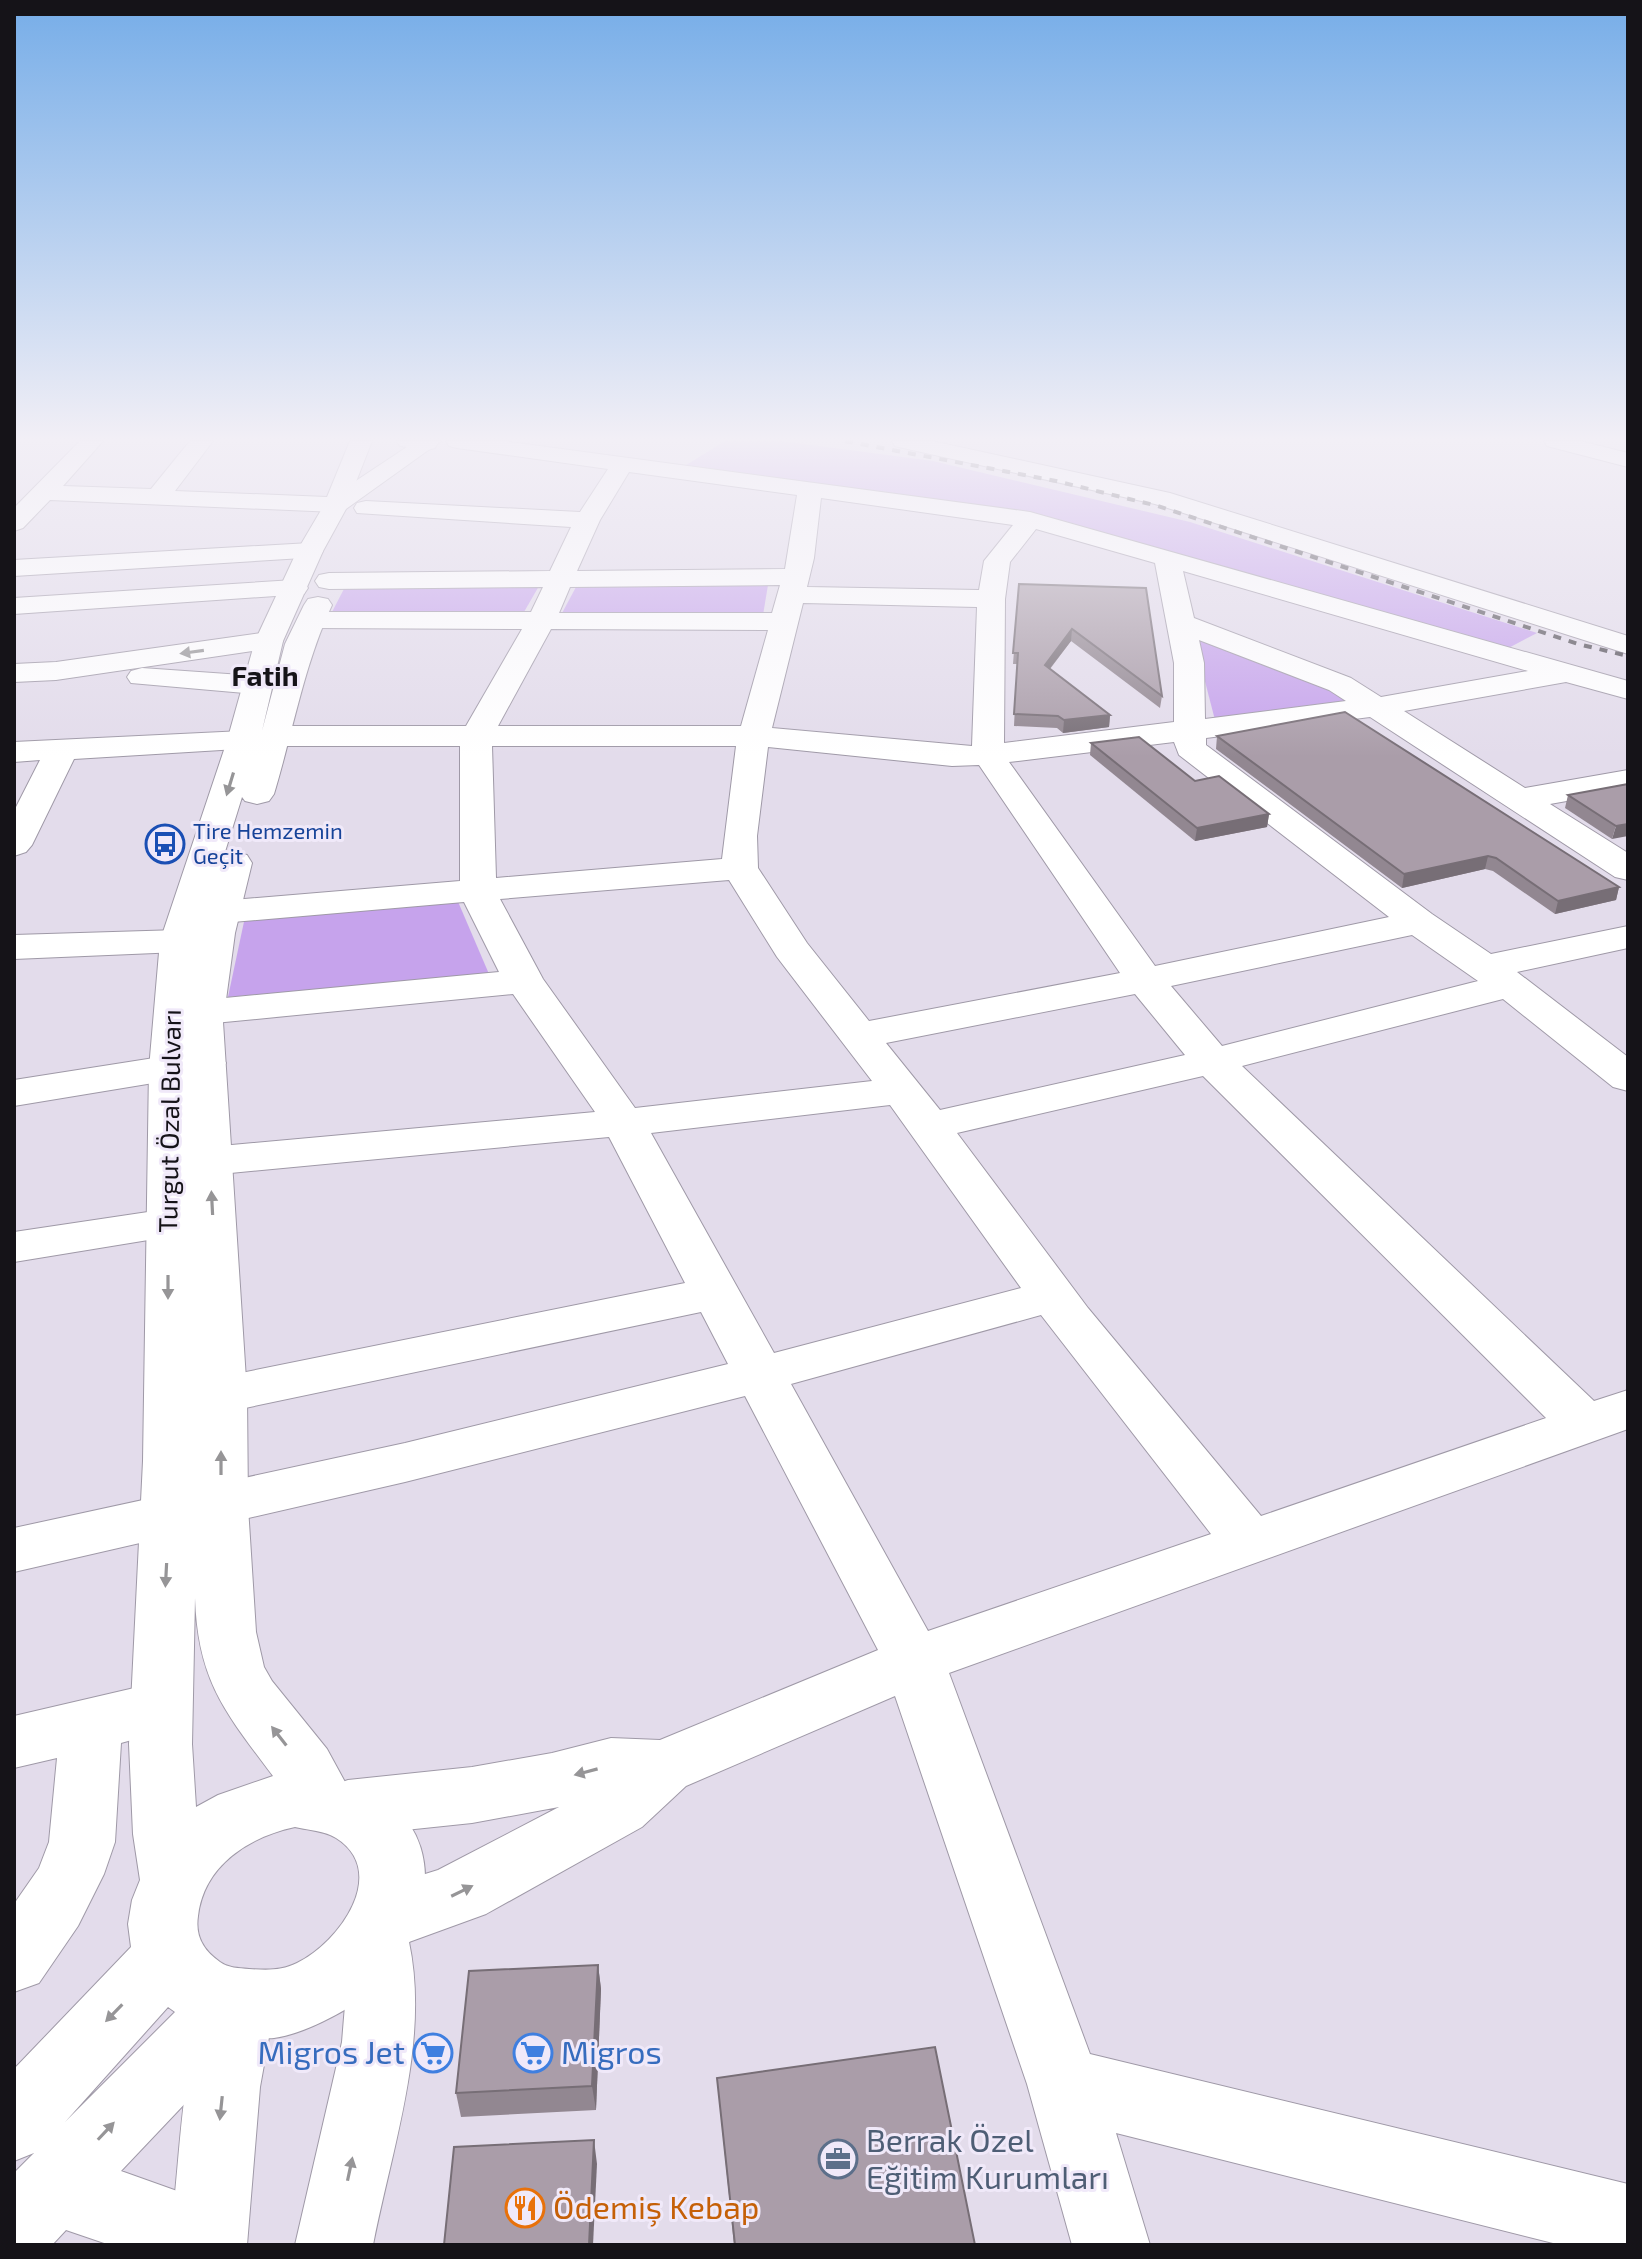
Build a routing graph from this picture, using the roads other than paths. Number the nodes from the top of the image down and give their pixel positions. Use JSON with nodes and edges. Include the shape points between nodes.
{"nodes":[{"id":1,"x":170,"y":546,"type":"edge"},
{"id":2,"x":230,"y":546,"type":"edge"},
{"id":3,"x":331,"y":546,"type":"edge"},
{"id":4,"x":575,"y":546,"type":"edge"},
{"id":5,"x":799,"y":546,"type":"edge"},
{"id":6,"x":1009,"y":546,"type":"edge"},
{"id":7,"x":1125,"y":546,"type":"edge"},
{"id":8,"x":1315,"y":546,"type":"edge"},
{"id":9,"x":1167,"y":558,"type":"junction"},
{"id":10,"x":14,"y":568,"type":"edge"},
{"id":11,"x":561,"y":579,"type":"junction"},
{"id":12,"x":311,"y":585,"type":"junction"},
{"id":13,"x":790,"y":598,"type":"junction"},
{"id":14,"x":991,"y":599,"type":"junction"},
{"id":15,"x":14,"y":606,"type":"edge"},
{"id":16,"x":1178,"y":622,"type":"junction"},
{"id":17,"x":540,"y":623,"type":"junction"},
{"id":18,"x":269,"y":641,"type":"junction"},
{"id":19,"x":1628,"y":645,"type":"edge"},
{"id":20,"x":56,"y":671,"type":"junction"},
{"id":21,"x":14,"y":673,"type":"edge"},
{"id":22,"x":1567,"y":673,"type":"junction"},
{"id":23,"x":257,"y":685,"type":"junction"},
{"id":24,"x":1628,"y":690,"type":"edge"},
{"id":25,"x":1376,"y":707,"type":"junction"},
{"id":26,"x":1191,"y":730,"type":"junction"},
{"id":27,"x":477,"y":735,"type":"junction"},
{"id":28,"x":755,"y":736,"type":"junction"},
{"id":29,"x":260,"y":738,"type":"junction"},
{"id":30,"x":62,"y":750,"type":"junction"},
{"id":31,"x":14,"y":752,"type":"edge"},
{"id":32,"x":988,"y":755,"type":"junction"},
{"id":33,"x":1628,"y":780,"type":"edge"},
{"id":34,"x":1519,"y":799,"type":"junction"},
{"id":35,"x":14,"y":845,"type":"edge"},
{"id":36,"x":740,"y":868,"type":"junction"},
{"id":37,"x":1628,"y":869,"type":"edge"},
{"id":38,"x":478,"y":891,"type":"junction"},
{"id":39,"x":221,"y":912,"type":"junction"},
{"id":40,"x":1419,"y":922,"type":"junction"},
{"id":41,"x":1628,"y":937,"type":"edge"},
{"id":42,"x":179,"y":941,"type":"junction"},
{"id":43,"x":14,"y":947,"type":"edge"},
{"id":44,"x":1498,"y":976,"type":"junction"},
{"id":45,"x":1145,"y":980,"type":"junction"},
{"id":46,"x":524,"y":981,"type":"junction"},
{"id":47,"x":204,"y":1012,"type":"junction"},
{"id":48,"x":856,"y":1036,"type":"junction"},
{"id":49,"x":1212,"y":1061,"type":"junction"},
{"id":50,"x":188,"y":1066,"type":"junction"},
{"id":51,"x":1628,"y":1078,"type":"edge"},
{"id":52,"x":900,"y":1091,"type":"junction"},
{"id":53,"x":14,"y":1093,"type":"edge"},
{"id":54,"x":622,"y":1120,"type":"junction"},
{"id":55,"x":929,"y":1126,"type":"junction"},
{"id":56,"x":210,"y":1161,"type":"junction"},
{"id":57,"x":168,"y":1224,"type":"junction"},
{"id":58,"x":14,"y":1247,"type":"edge"},
{"id":59,"x":714,"y":1293,"type":"junction"},
{"id":60,"x":1052,"y":1296,"type":"junction"},
{"id":61,"x":762,"y":1376,"type":"junction"},
{"id":62,"x":221,"y":1395,"type":"junction"},
{"id":63,"x":1614,"y":1420,"type":"edge"},
{"id":64,"x":195,"y":1512,"type":"junction"},
{"id":65,"x":1249,"y":1541,"type":"junction"},
{"id":66,"x":14,"y":1550,"type":"edge"},
{"id":67,"x":914,"y":1661,"type":"junction"},
{"id":68,"x":160,"y":1708,"type":"junction"},
{"id":69,"x":91,"y":1724,"type":"junction"},
{"id":70,"x":14,"y":1742,"type":"edge"},
{"id":71,"x":663,"y":1767,"type":"junction"},
{"id":72,"x":335,"y":1804,"type":"junction"},
{"id":73,"x":173,"y":1879,"type":"junction"},
{"id":74,"x":381,"y":1929,"type":"junction"},
{"id":75,"x":169,"y":1957,"type":"junction"},
{"id":76,"x":14,"y":1960,"type":"edge"},
{"id":77,"x":236,"y":2003,"type":"junction"},
{"id":78,"x":1064,"y":2084,"type":"junction"},
{"id":79,"x":14,"y":2124,"type":"edge"},
{"id":80,"x":34,"y":2207,"type":"edge"},
{"id":81,"x":1628,"y":2223,"type":"edge"},
{"id":82,"x":208,"y":2243,"type":"edge"},
{"id":83,"x":334,"y":2245,"type":"edge"},
{"id":84,"x":1111,"y":2245,"type":"edge"}],
"edges":[{"from":1,"to":10,"type":"street"},
{"from":2,"to":12,"type":"street"},
{"from":3,"to":12,"type":"street","name":"Turgut Özal Bulvarı"},
{"from":4,"to":11,"type":"street"},
{"from":5,"to":13,"type":"street"},
{"from":6,"to":14,"type":"street","via":[[997,561]]},
{"from":7,"to":9,"type":"street"},
{"from":8,"to":19,"type":"street"},
{"from":9,"to":16,"type":"street"},
{"from":9,"to":22,"type":"street"},
{"from":11,"to":12,"type":"street"},
{"from":11,"to":13,"type":"street"},
{"from":11,"to":17,"type":"street"},
{"from":12,"to":15,"type":"street"},
{"from":12,"to":17,"type":"street"},
{"from":12,"to":18,"type":"street","name":"Turgut Özal Bulvarı"},
{"from":12,"to":29,"type":"street","name":"Turgut Özal Bulvarı","via":[[299,644]]},
{"from":13,"to":14,"type":"street"},
{"from":13,"to":17,"type":"street"},
{"from":13,"to":28,"type":"street"},
{"from":14,"to":32,"type":"street"},
{"from":16,"to":25,"type":"street","via":[[1340,684]]},
{"from":16,"to":26,"type":"street","via":[[1189,663]]},
{"from":17,"to":27,"type":"street"},
{"from":18,"to":20,"type":"street","one_way":true},
{"from":18,"to":23,"type":"street","name":"Turgut Özal Bulvarı"},
{"from":20,"to":21,"type":"street"},
{"from":20,"to":23,"type":"street"},
{"from":22,"to":24,"type":"street"},
{"from":22,"to":25,"type":"street"},
{"from":23,"to":29,"type":"street","name":"Turgut Özal Bulvarı"},
{"from":25,"to":26,"type":"street"},
{"from":25,"to":34,"type":"street"},
{"from":26,"to":32,"type":"street"},
{"from":26,"to":40,"type":"street","via":[[1190,748]]},
{"from":27,"to":28,"type":"street"},
{"from":27,"to":29,"type":"street"},
{"from":27,"to":38,"type":"street"},
{"from":28,"to":32,"type":"street"},
{"from":28,"to":36,"type":"street"},
{"from":29,"to":30,"type":"street"},
{"from":29,"to":39,"type":"street","name":"Turgut Özal Bulvarı"},
{"from":29,"to":42,"type":"street","name":"Turgut Özal Bulvarı","one_way":true},
{"from":30,"to":31,"type":"street"},
{"from":30,"to":35,"type":"street"},
{"from":32,"to":45,"type":"street"},
{"from":33,"to":34,"type":"street"},
{"from":34,"to":37,"type":"street"},
{"from":36,"to":38,"type":"street"},
{"from":36,"to":48,"type":"street","via":[[791,949]]},
{"from":38,"to":39,"type":"street"},
{"from":38,"to":46,"type":"street"},
{"from":39,"to":47,"type":"street","name":"Turgut Özal Bulvarı"},
{"from":40,"to":44,"type":"street"},
{"from":40,"to":45,"type":"street"},
{"from":41,"to":44,"type":"street"},
{"from":42,"to":43,"type":"street"},
{"from":42,"to":50,"type":"street","name":"Turgut Özal Bulvarı","via":[[172,1007]]},
{"from":44,"to":49,"type":"street"},
{"from":44,"to":51,"type":"street"},
{"from":45,"to":48,"type":"street"},
{"from":45,"to":49,"type":"street"},
{"from":46,"to":47,"type":"street"},
{"from":46,"to":54,"type":"street"},
{"from":47,"to":50,"type":"street","name":"Turgut Özal Bulvarı"},
{"from":48,"to":52,"type":"street"},
{"from":49,"to":55,"type":"street"},
{"from":49,"to":63,"type":"street"},
{"from":50,"to":53,"type":"street"},
{"from":50,"to":56,"type":"street","name":"Turgut Özal Bulvarı"},
{"from":50,"to":57,"type":"street","name":"Turgut Özal Bulvarı"},
{"from":52,"to":54,"type":"street"},
{"from":52,"to":55,"type":"street"},
{"from":54,"to":56,"type":"street"},
{"from":54,"to":59,"type":"street"},
{"from":55,"to":60,"type":"street"},
{"from":62,"to":56,"type":"street","name":"Turgut Özal Bulvarı","one_way":true},
{"from":57,"to":58,"type":"street"},
{"from":57,"to":64,"type":"street","name":"Turgut Özal Bulvarı","one_way":true},
{"from":59,"to":61,"type":"street"},
{"from":59,"to":62,"type":"street"},
{"from":60,"to":61,"type":"street"},
{"from":60,"to":65,"type":"street"},
{"from":61,"to":64,"type":"street"},
{"from":61,"to":67,"type":"street"},
{"from":64,"to":62,"type":"street","name":"Turgut Özal Bulvarı","one_way":true},
{"from":63,"to":65,"type":"street"},
{"from":64,"to":66,"type":"street"},
{"from":64,"to":68,"type":"street","name":"Turgut Özal Bulvarı","one_way":true},
{"from":72,"to":64,"type":"street","name":"Turgut Özal Bulvarı","one_way":true,"via":[[250,1699],[234,1668]]},
{"from":65,"to":67,"type":"street"},
{"from":67,"to":71,"type":"street"},
{"from":67,"to":78,"type":"street"},
{"from":68,"to":69,"type":"street"},
{"from":68,"to":73,"type":"street","name":"Turgut Özal Bulvarı"},
{"from":69,"to":70,"type":"street"},
{"from":69,"to":76,"type":"street","via":[[78,1860]]},
{"from":71,"to":72,"type":"street","one_way":true,"via":[[611,1765],[472,1795]]},
{"from":74,"to":71,"type":"street","one_way":true,"via":[[462,1892],[619,1807]]},
{"from":72,"to":73,"type":"street","via":[[295,1799],[237,1816],[211,1833]]},
{"from":72,"to":74,"type":"street","via":[[369,1821],[385,1840],[394,1863],[395,1888]]},
{"from":73,"to":75,"type":"street","via":[[162,1933]]},
{"from":74,"to":77,"type":"street","via":[[353,1965],[326,1985],[263,2005]]},
{"from":83,"to":74,"type":"street","one_way":true,"via":[[375,2064],[382,2015]]},
{"from":75,"to":77,"type":"street","via":[[184,1979],[206,1994]]},
{"from":75,"to":79,"type":"street","one_way":true},
{"from":80,"to":77,"type":"street","one_way":true},
{"from":77,"to":82,"type":"street","one_way":true},
{"from":78,"to":81,"type":"street"},
{"from":78,"to":84,"type":"street"},
{"from":80,"to":82,"type":"street"}]}
